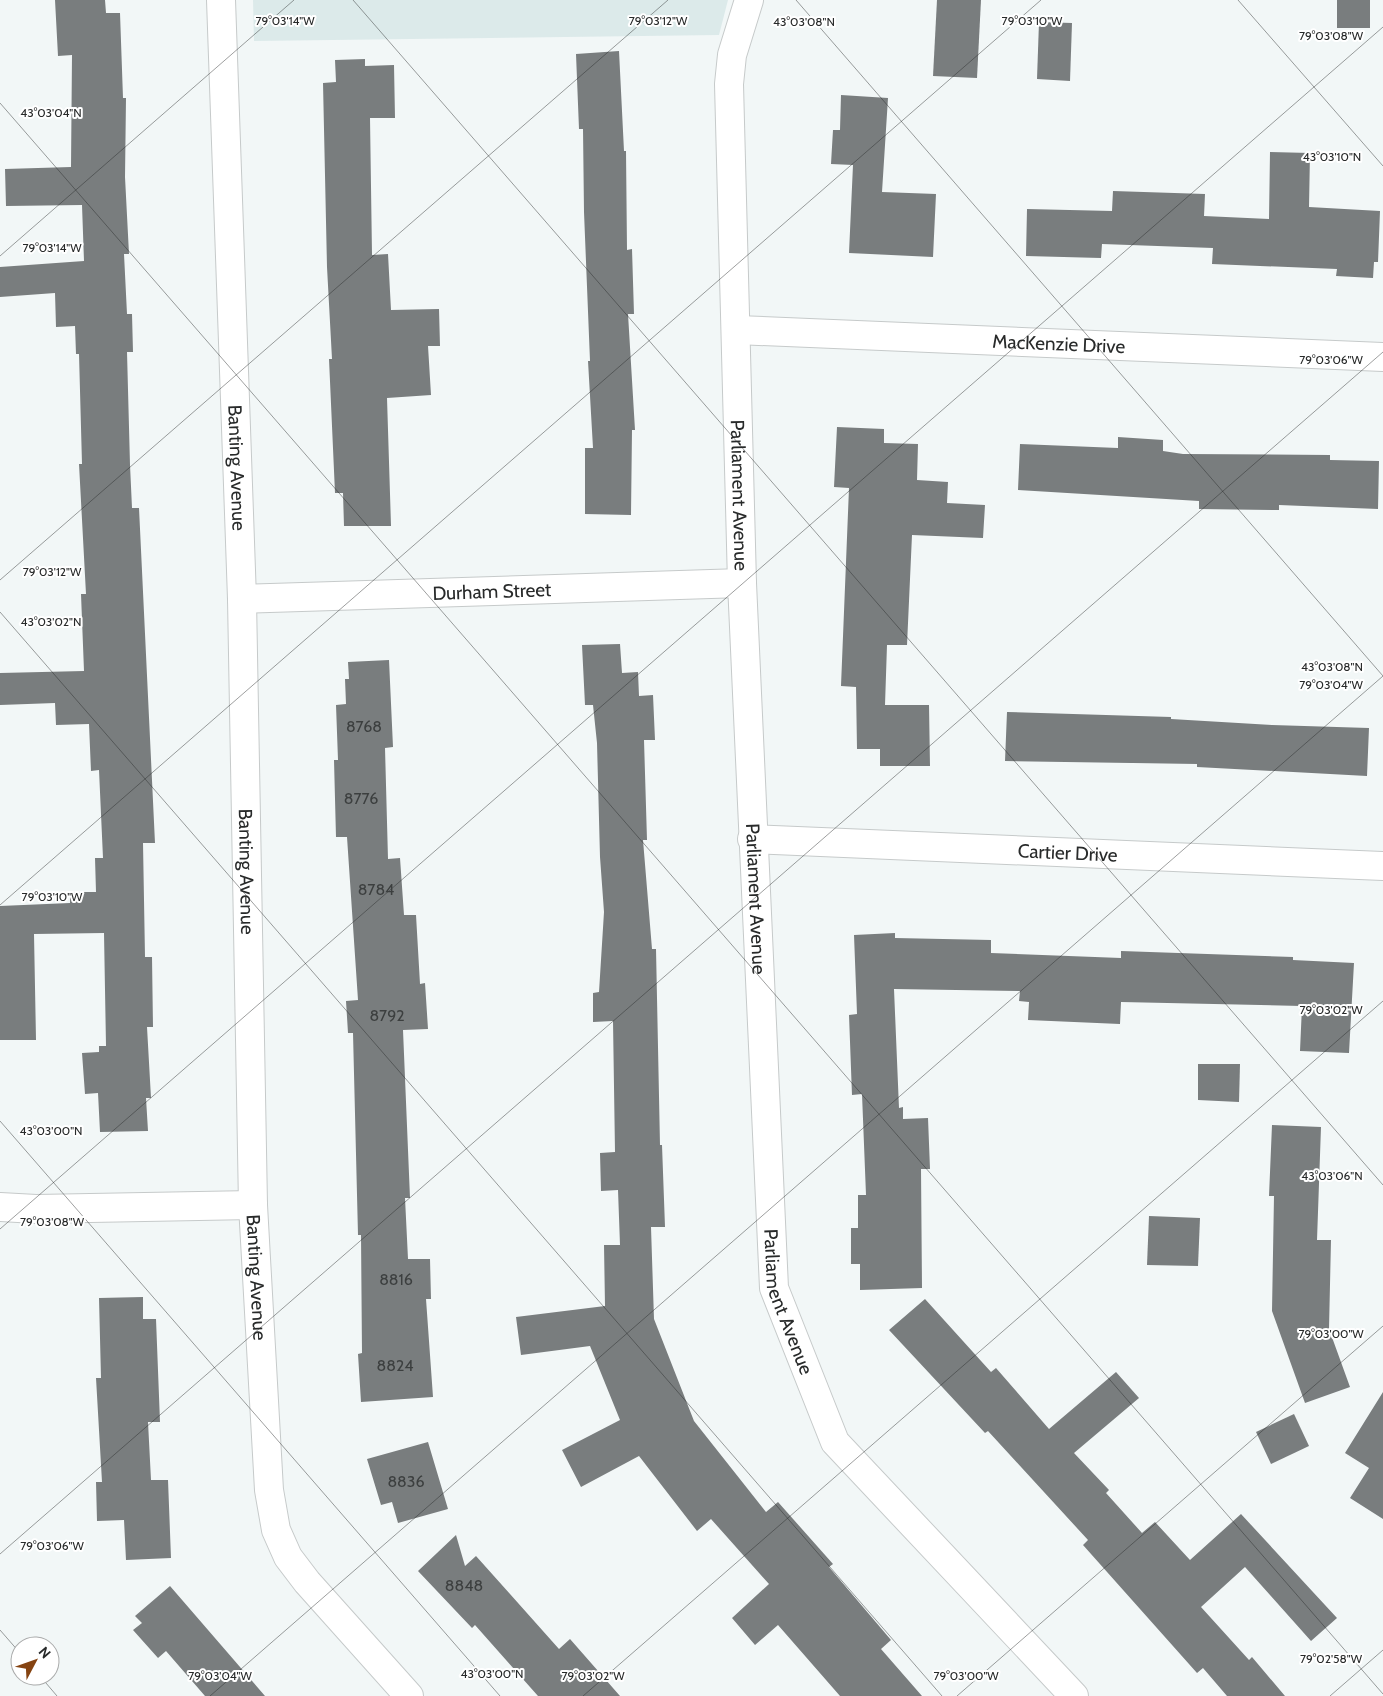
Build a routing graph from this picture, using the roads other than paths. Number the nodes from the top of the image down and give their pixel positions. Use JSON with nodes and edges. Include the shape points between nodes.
{"nodes":[{"id":1,"x":221,"y":0,"type":"edge"},
{"id":2,"x":749,"y":0,"type":"edge"},
{"id":3,"x":737,"y":330,"type":"junction"},
{"id":4,"x":1383,"y":357,"type":"edge"},
{"id":5,"x":742,"y":583,"type":"junction"},
{"id":6,"x":242,"y":599,"type":"junction"},
{"id":7,"x":752,"y":839,"type":"junction"},
{"id":8,"x":1383,"y":866,"type":"edge"},
{"id":9,"x":253,"y":1205,"type":"junction"},
{"id":10,"x":0,"y":1207,"type":"edge"},
{"id":11,"x":409,"y":1696,"type":"edge"},
{"id":12,"x":1074,"y":1696,"type":"edge"}],
"edges":[{"from":1,"to":6,"type":"street","name":"Banting Avenue"},
{"from":2,"to":3,"type":"street","name":"Parliament Avenue","via":[[732,55],[729,84]]},
{"from":3,"to":4,"type":"street","name":"MacKenzie Drive"},
{"from":3,"to":5,"type":"street","name":"Parliament Avenue"},
{"from":5,"to":6,"type":"street","name":"Durham Street"},
{"from":5,"to":7,"type":"street","name":"Parliament Avenue"},
{"from":6,"to":9,"type":"street","name":"Banting Avenue"},
{"from":7,"to":8,"type":"street","name":"Cartier Drive"},
{"from":7,"to":12,"type":"street","name":"Parliament Avenue","via":[[774,1288],[835,1442]]},
{"from":9,"to":10,"type":"street"},
{"from":9,"to":11,"type":"street","name":"Banting Avenue","via":[[269,1490],[276,1530],[288,1557],[307,1582]]}]}
